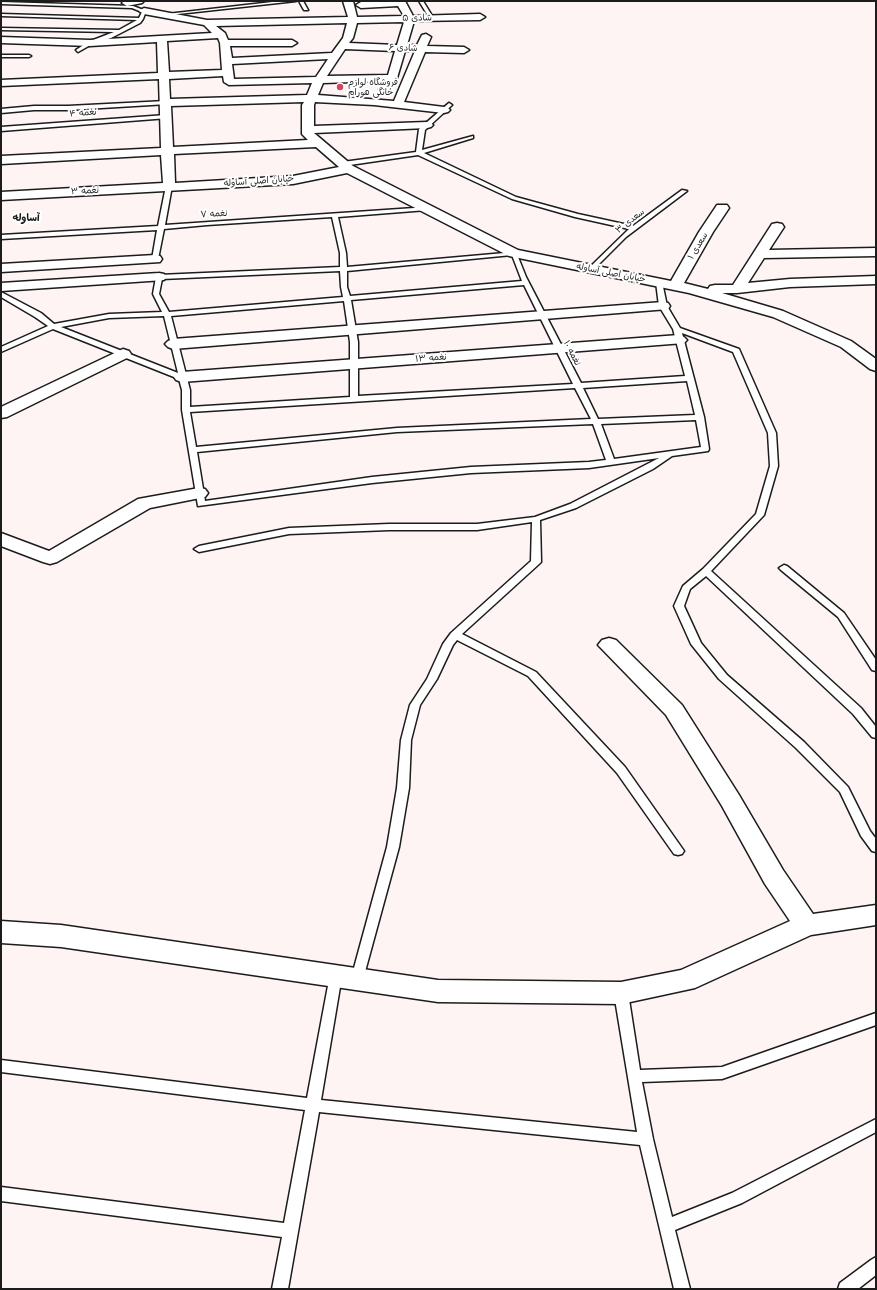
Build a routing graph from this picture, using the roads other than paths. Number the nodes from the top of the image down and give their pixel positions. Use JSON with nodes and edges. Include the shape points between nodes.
{"nodes":[{"id":1,"x":77,"y":1,"type":"edge"},
{"id":2,"x":294,"y":1,"type":"edge"},
{"id":3,"x":301,"y":1,"type":"edge"},
{"id":4,"x":348,"y":1,"type":"edge"},
{"id":5,"x":421,"y":1,"type":"edge"},
{"id":6,"x":400,"y":2,"type":"edge"},
{"id":7,"x":1,"y":3,"type":"edge"},
{"id":8,"x":131,"y":3,"type":"edge"},
{"id":9,"x":229,"y":3,"type":"dead end"},
{"id":10,"x":72,"y":5,"type":"junction"},
{"id":11,"x":362,"y":5,"type":"dead end"},
{"id":12,"x":456,"y":6,"type":"dead end"},
{"id":13,"x":239,"y":7,"type":"junction"},
{"id":14,"x":68,"y":9,"type":"dead end"},
{"id":15,"x":306,"y":9,"type":"dead end"},
{"id":16,"x":63,"y":13,"type":"dead end"},
{"id":17,"x":169,"y":14,"type":"junction"},
{"id":18,"x":1,"y":15,"type":"edge"},
{"id":19,"x":143,"y":15,"type":"junction"},
{"id":20,"x":59,"y":17,"type":"junction"},
{"id":21,"x":464,"y":17,"type":"junction"},
{"id":22,"x":480,"y":17,"type":"dead end"},
{"id":23,"x":410,"y":18,"type":"junction"},
{"id":24,"x":432,"y":18,"type":"junction"},
{"id":25,"x":353,"y":19,"type":"junction"},
{"id":26,"x":207,"y":23,"type":"junction"},
{"id":27,"x":1,"y":29,"type":"edge"},
{"id":28,"x":120,"y":31,"type":"junction"},
{"id":29,"x":162,"y":38,"type":"junction"},
{"id":30,"x":1,"y":40,"type":"edge"},
{"id":31,"x":90,"y":43,"type":"junction"},
{"id":32,"x":292,"y":43,"type":"dead end"},
{"id":33,"x":222,"y":44,"type":"junction"},
{"id":34,"x":341,"y":46,"type":"junction"},
{"id":35,"x":401,"y":48,"type":"junction"},
{"id":36,"x":422,"y":48,"type":"junction"},
{"id":37,"x":464,"y":50,"type":"dead end"},
{"id":38,"x":78,"y":51,"type":"dead end"},
{"id":39,"x":1,"y":56,"type":"edge"},
{"id":40,"x":29,"y":56,"type":"dead end"},
{"id":41,"x":335,"y":56,"type":"junction"},
{"id":42,"x":227,"y":61,"type":"junction"},
{"id":43,"x":228,"y":73,"type":"junction"},
{"id":44,"x":163,"y":76,"type":"junction"},
{"id":45,"x":392,"y":78,"type":"junction"},
{"id":46,"x":318,"y":81,"type":"junction"},
{"id":47,"x":31,"y":82,"type":"junction"},
{"id":48,"x":1,"y":83,"type":"edge"},
{"id":49,"x":8,"y":94,"type":"dead end"},
{"id":50,"x":311,"y":98,"type":"junction"},
{"id":51,"x":374,"y":102,"type":"junction"},
{"id":52,"x":166,"y":103,"type":"junction"},
{"id":53,"x":398,"y":104,"type":"junction"},
{"id":54,"x":446,"y":108,"type":"joint"},
{"id":55,"x":1,"y":110,"type":"edge"},
{"id":56,"x":166,"y":117,"type":"junction"},
{"id":57,"x":427,"y":125,"type":"junction"},
{"id":58,"x":1,"y":129,"type":"edge"},
{"id":59,"x":308,"y":130,"type":"junction"},
{"id":60,"x":471,"y":137,"type":"dead end"},
{"id":61,"x":318,"y":143,"type":"junction"},
{"id":62,"x":167,"y":151,"type":"junction"},
{"id":63,"x":419,"y":153,"type":"junction"},
{"id":64,"x":1,"y":160,"type":"edge"},
{"id":65,"x":346,"y":167,"type":"junction"},
{"id":66,"x":169,"y":186,"type":"junction"},
{"id":67,"x":684,"y":191,"type":"dead end"},
{"id":68,"x":1,"y":196,"type":"edge"},
{"id":69,"x":427,"y":208,"type":"junction"},
{"id":70,"x":722,"y":208,"type":"dead end"},
{"id":71,"x":335,"y":216,"type":"junction"},
{"id":72,"x":161,"y":227,"type":"junction"},
{"id":73,"x":777,"y":227,"type":"dead end"},
{"id":74,"x":634,"y":228,"type":"junction"},
{"id":75,"x":1,"y":236,"type":"edge"},
{"id":76,"x":876,"y":252,"type":"edge"},
{"id":77,"x":514,"y":254,"type":"junction"},
{"id":78,"x":759,"y":254,"type":"junction"},
{"id":79,"x":155,"y":259,"type":"joint"},
{"id":80,"x":1,"y":268,"type":"edge"},
{"id":81,"x":344,"y":268,"type":"junction"},
{"id":82,"x":591,"y":269,"type":"junction"},
{"id":83,"x":159,"y":277,"type":"junction"},
{"id":84,"x":876,"y":280,"type":"edge"},
{"id":85,"x":658,"y":282,"type":"junction"},
{"id":86,"x":526,"y":283,"type":"junction"},
{"id":87,"x":675,"y":286,"type":"junction"},
{"id":88,"x":690,"y":289,"type":"junction"},
{"id":89,"x":737,"y":289,"type":"junction"},
{"id":90,"x":2,"y":295,"type":"edge"},
{"id":91,"x":347,"y":298,"type":"junction"},
{"id":92,"x":663,"y":306,"type":"junction"},
{"id":93,"x":166,"y":314,"type":"junction"},
{"id":94,"x":542,"y":315,"type":"junction"},
{"id":95,"x":53,"y":326,"type":"junction"},
{"id":96,"x":353,"y":331,"type":"junction"},
{"id":97,"x":678,"y":335,"type":"junction"},
{"id":98,"x":174,"y":344,"type":"junction"},
{"id":99,"x":559,"y":348,"type":"junction"},
{"id":100,"x":1,"y":350,"type":"edge"},
{"id":101,"x":124,"y":354,"type":"junction"},
{"id":102,"x":354,"y":364,"type":"junction"},
{"id":103,"x":876,"y":366,"type":"edge"},
{"id":104,"x":182,"y":377,"type":"junction"},
{"id":105,"x":690,"y":378,"type":"junction"},
{"id":106,"x":578,"y":386,"type":"junction"},
{"id":107,"x":354,"y":399,"type":"junction"},
{"id":108,"x":186,"y":410,"type":"junction"},
{"id":109,"x":1,"y":414,"type":"edge"},
{"id":110,"x":700,"y":417,"type":"junction"},
{"id":111,"x":596,"y":422,"type":"junction"},
{"id":112,"x":193,"y":450,"type":"junction"},
{"id":113,"x":671,"y":454,"type":"junction"},
{"id":114,"x":611,"y":462,"type":"junction"},
{"id":115,"x":200,"y":493,"type":"junction"},
{"id":116,"x":536,"y":519,"type":"junction"},
{"id":117,"x":1,"y":539,"type":"edge"},
{"id":118,"x":199,"y":548,"type":"dead end"},
{"id":119,"x":784,"y":568,"type":"dead end"},
{"id":120,"x":706,"y":571,"type":"junction"},
{"id":121,"x":456,"y":635,"type":"junction"},
{"id":122,"x":609,"y":645,"type":"dead end"},
{"id":123,"x":876,"y":668,"type":"edge"},
{"id":124,"x":876,"y":734,"type":"edge"},
{"id":125,"x":876,"y":848,"type":"edge"},
{"id":126,"x":678,"y":851,"type":"dead end"},
{"id":127,"x":876,"y":915,"type":"edge"},
{"id":128,"x":807,"y":925,"type":"junction"},
{"id":129,"x":1,"y":932,"type":"edge"},
{"id":130,"x":346,"y":977,"type":"junction"},
{"id":131,"x":621,"y":993,"type":"junction"},
{"id":132,"x":876,"y":1019,"type":"edge"},
{"id":133,"x":1,"y":1066,"type":"edge"},
{"id":134,"x":634,"y":1076,"type":"junction"},
{"id":135,"x":313,"y":1105,"type":"junction"},
{"id":136,"x":876,"y":1125,"type":"edge"},
{"id":137,"x":646,"y":1139,"type":"junction"},
{"id":138,"x":1,"y":1194,"type":"edge"},
{"id":139,"x":667,"y":1226,"type":"junction"},
{"id":140,"x":290,"y":1231,"type":"junction"},
{"id":141,"x":876,"y":1265,"type":"edge"},
{"id":142,"x":280,"y":1289,"type":"edge"},
{"id":143,"x":682,"y":1289,"type":"edge"},
{"id":144,"x":846,"y":1289,"type":"edge"}],
"edges":[{"from":1,"to":10,"type":"lane"},
{"from":2,"to":13,"type":"lane"},
{"from":3,"to":15,"type":"lane"},
{"from":4,"to":25,"type":"street"},
{"from":5,"to":24,"type":"lane"},
{"from":6,"to":11,"type":"street"},
{"from":6,"to":23,"type":"street"},
{"from":7,"to":10,"type":"lane"},
{"from":8,"to":10,"type":"lane"},
{"from":8,"to":19,"type":"lane"},
{"from":9,"to":13,"type":"lane"},
{"from":10,"to":14,"type":"lane"},
{"from":12,"to":21,"type":"street"},
{"from":13,"to":17,"type":"lane"},
{"from":16,"to":20,"type":"lane"},
{"from":17,"to":19,"type":"street"},
{"from":17,"to":26,"type":"street"},
{"from":18,"to":20,"type":"lane"},
{"from":19,"to":20,"type":"lane"},
{"from":19,"to":28,"type":"lane"},
{"from":21,"to":22,"type":"street","name":"شادی ۵"},
{"from":21,"to":24,"type":"street","name":"شادی ۵"},
{"from":23,"to":24,"type":"street","name":"شادی ۵"},
{"from":23,"to":25,"type":"street","name":"شادی ۵"},
{"from":23,"to":35,"type":"street"},
{"from":24,"to":36,"type":"street"},
{"from":25,"to":26,"type":"street","name":"شادی ۵"},
{"from":25,"to":34,"type":"street","via":[[348,38]]},
{"from":26,"to":33,"type":"street"},
{"from":27,"to":28,"type":"lane"},
{"from":28,"to":31,"type":"lane"},
{"from":29,"to":31,"type":"street"},
{"from":29,"to":33,"type":"street"},
{"from":29,"to":44,"type":"street"},
{"from":30,"to":31,"type":"street"},
{"from":31,"to":38,"type":"lane"},
{"from":32,"to":33,"type":"street"},
{"from":33,"to":42,"type":"street"},
{"from":34,"to":35,"type":"street","name":"شادی ۶"},
{"from":34,"to":41,"type":"street"},
{"from":35,"to":36,"type":"street","name":"شادی ۶"},
{"from":35,"to":45,"type":"street"},
{"from":36,"to":37,"type":"street","name":"شادی ۶"},
{"from":36,"to":53,"type":"street"},
{"from":39,"to":40,"type":"lane"},
{"from":41,"to":42,"type":"street"},
{"from":41,"to":46,"type":"street"},
{"from":42,"to":43,"type":"street"},
{"from":43,"to":44,"type":"street"},
{"from":43,"to":46,"type":"street","via":[[229,82]]},
{"from":44,"to":47,"type":"street"},
{"from":44,"to":52,"type":"street"},
{"from":45,"to":46,"type":"street"},
{"from":45,"to":51,"type":"street"},
{"from":46,"to":50,"type":"street"},
{"from":47,"to":48,"type":"street"},
{"from":47,"to":49,"type":"street","via":[[30,92]]},
{"from":50,"to":51,"type":"street"},
{"from":50,"to":52,"type":"street"},
{"from":50,"to":59,"type":"street","via":[[308,105]]},
{"from":51,"to":53,"type":"street"},
{"from":52,"to":55,"type":"lane"},
{"from":52,"to":56,"type":"street"},
{"from":53,"to":54,"type":"street"},
{"from":54,"to":57,"type":"lane"},
{"from":56,"to":58,"type":"lane","name":"نغمه ۴"},
{"from":56,"to":62,"type":"street"},
{"from":57,"to":59,"type":"street"},
{"from":57,"to":63,"type":"lane","via":[[422,130]]},
{"from":59,"to":61,"type":"street","name":"خیابان اصلی آساوله","via":[[308,134]]},
{"from":60,"to":63,"type":"lane"},
{"from":61,"to":62,"type":"street"},
{"from":61,"to":65,"type":"street","name":"خیابان اصلی آساوله"},
{"from":62,"to":64,"type":"street"},
{"from":62,"to":66,"type":"street"},
{"from":63,"to":65,"type":"lane"},
{"from":63,"to":74,"type":"lane","via":[[514,198],[577,216]]},
{"from":65,"to":66,"type":"street","name":"خیابان اصلی آساوله","via":[[293,180]]},
{"from":65,"to":69,"type":"street","name":"خیابان اصلی آساوله"},
{"from":66,"to":68,"type":"street","name":"نغمه ۳"},
{"from":66,"to":72,"type":"lane"},
{"from":67,"to":74,"type":"lane","name":"سعدی ۳"},
{"from":69,"to":71,"type":"lane","name":"نغمه ۷"},
{"from":69,"to":77,"type":"street","name":"خیابان اصلی آساوله"},
{"from":70,"to":87,"type":"street","name":"سعدی ۱"},
{"from":71,"to":72,"type":"lane","name":"نغمه ۷"},
{"from":71,"to":81,"type":"lane"},
{"from":72,"to":75,"type":"lane","name":"نغمه ۷"},
{"from":72,"to":79,"type":"lane"},
{"from":73,"to":78,"type":"street"},
{"from":74,"to":82,"type":"lane","name":"سعدی ۳"},
{"from":76,"to":78,"type":"street"},
{"from":77,"to":81,"type":"lane"},
{"from":77,"to":82,"type":"street","name":"خیابان اصلی آساوله"},
{"from":77,"to":86,"type":"lane","name":"نغمه ۱۰"},
{"from":78,"to":89,"type":"street"},
{"from":79,"to":80,"type":"street"},
{"from":81,"to":83,"type":"lane"},
{"from":81,"to":91,"type":"lane"},
{"from":82,"to":85,"type":"street","name":"خیابان اصلی آساوله"},
{"from":83,"to":90,"type":"street"},
{"from":83,"to":93,"type":"lane","via":[[156,294]]},
{"from":84,"to":89,"type":"street","via":[[790,283]]},
{"from":85,"to":87,"type":"street","name":"خیابان اصلی آساوله"},
{"from":85,"to":92,"type":"lane"},
{"from":86,"to":91,"type":"lane"},
{"from":86,"to":94,"type":"lane","name":"نغمه ۱۰"},
{"from":87,"to":88,"type":"street","name":"خیابان اصلی آساوله"},
{"from":88,"to":89,"type":"street"},
{"from":88,"to":103,"type":"street","name":"خیابان اصلی آساوله","via":[[778,314],[846,344]]},
{"from":90,"to":95,"type":"lane"},
{"from":91,"to":93,"type":"lane"},
{"from":91,"to":96,"type":"lane"},
{"from":92,"to":94,"type":"street"},
{"from":92,"to":97,"type":"lane"},
{"from":93,"to":95,"type":"lane","via":[[109,316]]},
{"from":93,"to":98,"type":"lane"},
{"from":94,"to":96,"type":"street"},
{"from":94,"to":99,"type":"lane","name":"نغمه ۱۰"},
{"from":95,"to":100,"type":"lane"},
{"from":95,"to":101,"type":"lane"},
{"from":96,"to":98,"type":"street"},
{"from":96,"to":102,"type":"lane"},
{"from":97,"to":99,"type":"street","name":"نغمه ۱۳"},
{"from":97,"to":105,"type":"lane"},
{"from":97,"to":120,"type":"lane","via":[[736,351],[772,433],[774,466],[760,515]]},
{"from":98,"to":104,"type":"lane"},
{"from":99,"to":102,"type":"street","name":"نغمه ۱۳"},
{"from":99,"to":106,"type":"lane","name":"نغمه ۱۰"},
{"from":101,"to":104,"type":"lane"},
{"from":101,"to":109,"type":"street"},
{"from":102,"to":104,"type":"street","name":"نغمه ۱۳"},
{"from":102,"to":107,"type":"lane"},
{"from":104,"to":108,"type":"lane","via":[[186,390]]},
{"from":105,"to":106,"type":"lane"},
{"from":105,"to":110,"type":"lane"},
{"from":106,"to":107,"type":"lane"},
{"from":106,"to":111,"type":"lane","name":"نغمه ۱۰"},
{"from":107,"to":108,"type":"lane"},
{"from":108,"to":112,"type":"lane"},
{"from":110,"to":111,"type":"lane"},
{"from":110,"to":113,"type":"lane","via":[[705,449]]},
{"from":111,"to":112,"type":"lane","via":[[397,430]]},
{"from":111,"to":114,"type":"lane","name":"نغمه ۱۰"},
{"from":112,"to":115,"type":"lane"},
{"from":113,"to":114,"type":"lane"},
{"from":113,"to":116,"type":"lane","via":[[573,506]]},
{"from":114,"to":115,"type":"lane","via":[[471,470],[372,480],[201,504]]},
{"from":115,"to":117,"type":"street","via":[[146,503],[50,558]]},
{"from":116,"to":118,"type":"lane","via":[[477,527],[289,531]]},
{"from":116,"to":121,"type":"lane","via":[[536,562]]},
{"from":119,"to":123,"type":"lane","via":[[841,615]]},
{"from":120,"to":124,"type":"lane","via":[[857,712]]},
{"from":120,"to":125,"type":"lane","via":[[686,588],[680,606],[696,644],[723,677],[800,746],[844,790]]},
{"from":121,"to":126,"type":"lane","via":[[532,674],[621,770]]},
{"from":121,"to":130,"type":"lane","via":[[448,644],[432,679],[415,705],[406,740],[403,788],[393,847]]},
{"from":122,"to":128,"type":"street","via":[[674,710],[731,801],[774,877]]},
{"from":127,"to":128,"type":"street"},
{"from":128,"to":131,"type":"street","via":[[685,980]]},
{"from":129,"to":130,"type":"street","via":[[61,936]]},
{"from":130,"to":131,"type":"street","via":[[438,991]]},
{"from":130,"to":135,"type":"lane"},
{"from":131,"to":134,"type":"lane"},
{"from":132,"to":134,"type":"lane","via":[[722,1073]]},
{"from":133,"to":135,"type":"lane"},
{"from":134,"to":137,"type":"lane"},
{"from":135,"to":137,"type":"lane"},
{"from":135,"to":140,"type":"lane"},
{"from":136,"to":139,"type":"lane","via":[[737,1198]]},
{"from":137,"to":139,"type":"lane"},
{"from":138,"to":140,"type":"lane"},
{"from":139,"to":143,"type":"lane"},
{"from":140,"to":142,"type":"lane"},
{"from":141,"to":144,"type":"lane"}]}
